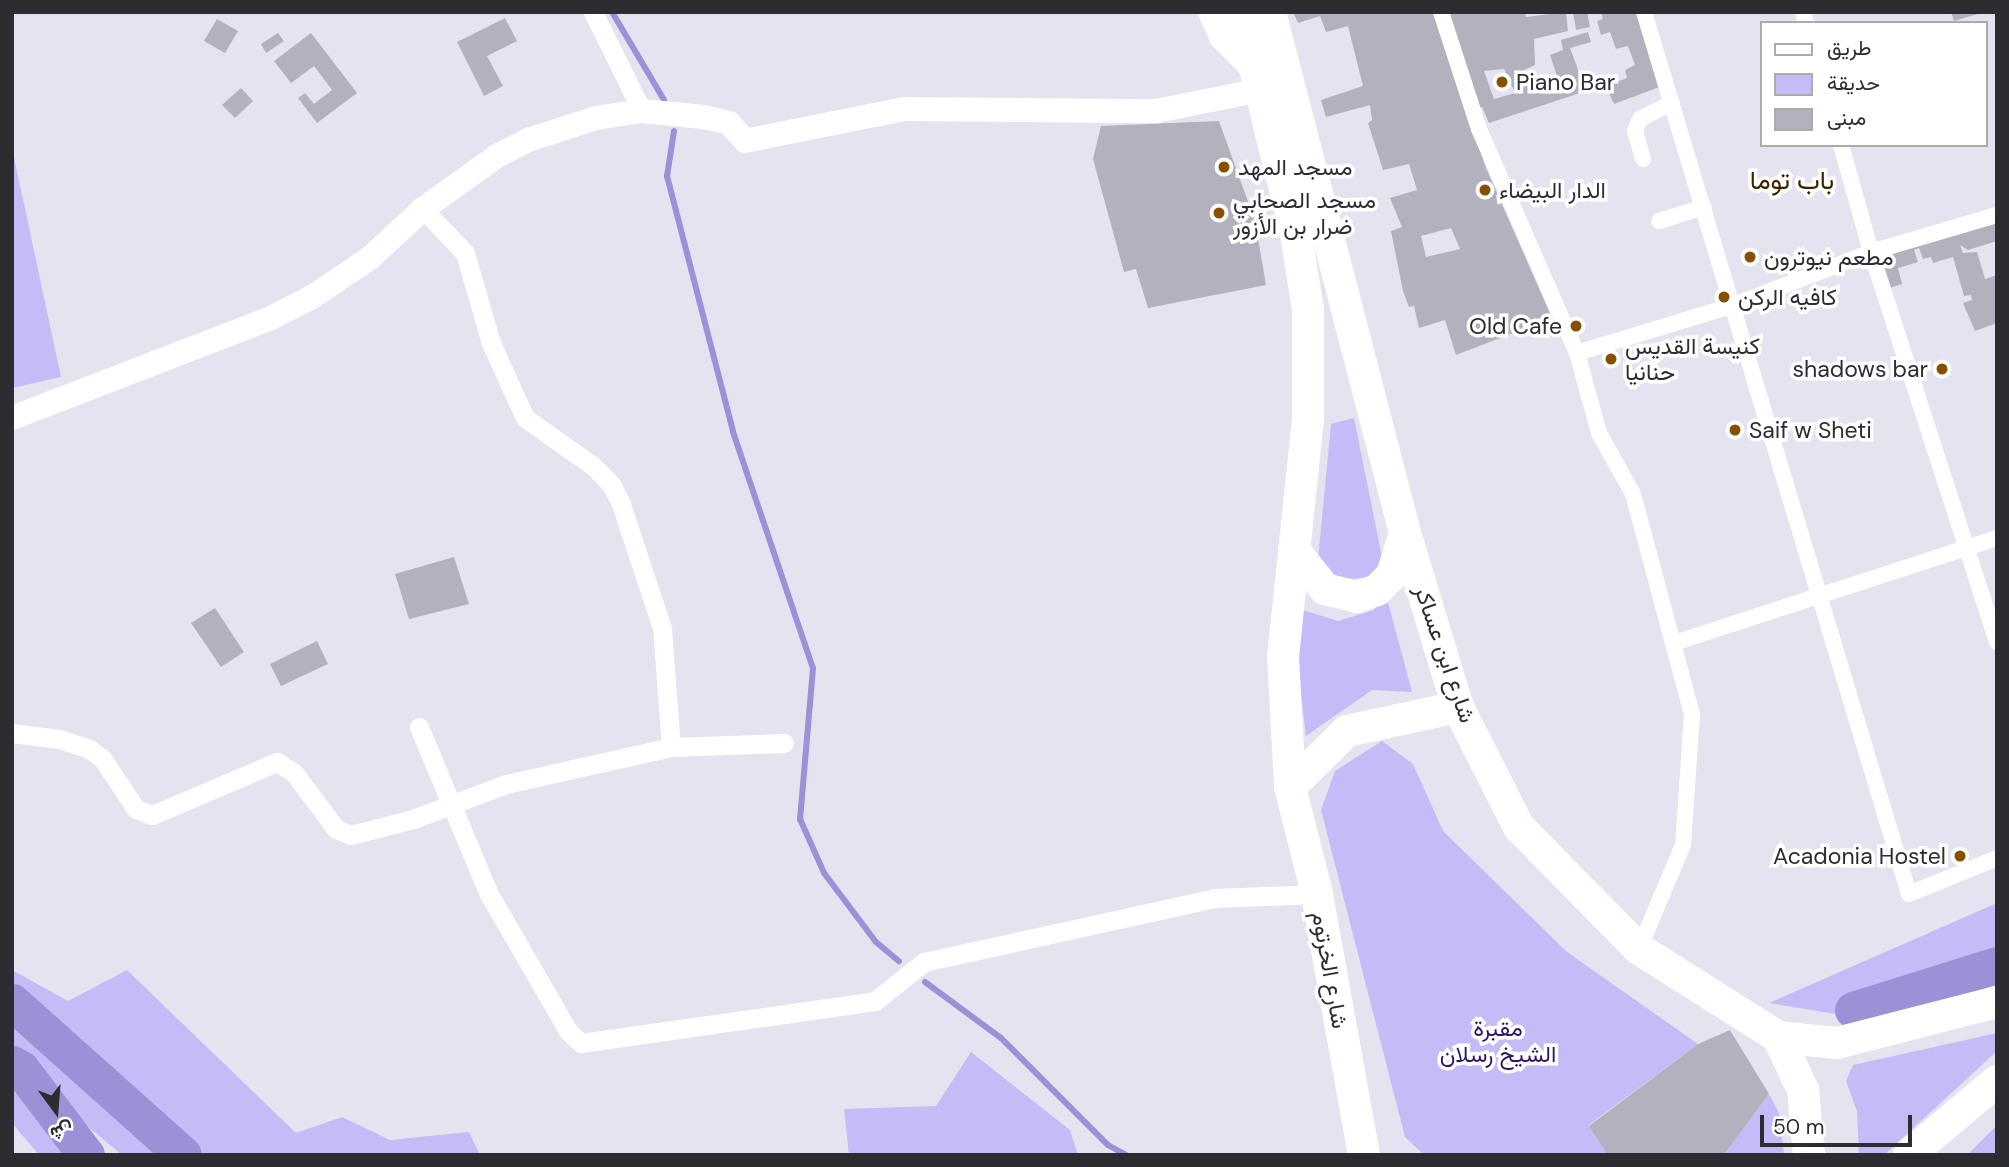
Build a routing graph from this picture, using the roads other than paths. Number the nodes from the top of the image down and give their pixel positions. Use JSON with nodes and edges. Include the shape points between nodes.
{"nodes":[{"id":1,"x":593,"y":12,"type":"edge"},
{"id":2,"x":1214,"y":12,"type":"edge"},
{"id":3,"x":1241,"y":12,"type":"edge"},
{"id":4,"x":1270,"y":12,"type":"edge"},
{"id":5,"x":1441,"y":12,"type":"edge"},
{"id":6,"x":1644,"y":12,"type":"edge"},
{"id":7,"x":1258,"y":78,"type":"junction"},
{"id":8,"x":1672,"y":103,"type":"junction"},
{"id":9,"x":642,"y":111,"type":"junction"},
{"id":10,"x":1842,"y":147,"type":"edge"},
{"id":11,"x":1643,"y":159,"type":"dead end"},
{"id":12,"x":1704,"y":207,"type":"junction"},
{"id":13,"x":423,"y":209,"type":"junction"},
{"id":14,"x":1997,"y":215,"type":"edge"},
{"id":15,"x":1659,"y":221,"type":"dead end"},
{"id":16,"x":1871,"y":252,"type":"junction"},
{"id":17,"x":1734,"y":305,"type":"junction"},
{"id":18,"x":1577,"y":353,"type":"junction"},
{"id":19,"x":12,"y":418,"type":"edge"},
{"id":20,"x":1405,"y":533,"type":"junction"},
{"id":21,"x":1997,"y":538,"type":"edge"},
{"id":22,"x":1967,"y":549,"type":"junction"},
{"id":23,"x":1294,"y":550,"type":"junction"},
{"id":24,"x":1820,"y":596,"type":"junction"},
{"id":25,"x":1997,"y":642,"type":"edge"},
{"id":26,"x":1674,"y":643,"type":"junction"},
{"id":27,"x":1458,"y":707,"type":"junction"},
{"id":28,"x":419,"y":727,"type":"dead end"},
{"id":29,"x":12,"y":733,"type":"edge"},
{"id":30,"x":784,"y":743,"type":"dead end"},
{"id":31,"x":671,"y":747,"type":"junction"},
{"id":32,"x":1290,"y":787,"type":"junction"},
{"id":33,"x":449,"y":804,"type":"junction"},
{"id":34,"x":1997,"y":858,"type":"edge"},
{"id":35,"x":1317,"y":894,"type":"junction"},
{"id":36,"x":1639,"y":949,"type":"junction"},
{"id":37,"x":1997,"y":1002,"type":"edge"},
{"id":38,"x":1778,"y":1037,"type":"junction"},
{"id":39,"x":1997,"y":1082,"type":"edge"},
{"id":40,"x":1364,"y":1155,"type":"edge"},
{"id":41,"x":1810,"y":1155,"type":"edge"},
{"id":42,"x":1909,"y":1155,"type":"edge"}],
"edges":[{"from":1,"to":9,"type":"street"},
{"from":2,"to":7,"type":"main road","via":[[1225,36]]},
{"from":3,"to":7,"type":"main road"},
{"from":4,"to":20,"type":"main road","name":"شارع ابن عساكر"},
{"from":5,"to":18,"type":"street","via":[[1479,129]]},
{"from":6,"to":8,"type":"street"},
{"from":7,"to":9,"type":"street","via":[[1156,111],[905,109],[745,141],[729,123]]},
{"from":7,"to":23,"type":"main road","via":[[1296,234],[1308,310],[1308,419]]},
{"from":8,"to":11,"type":"street","via":[[1640,119],[1635,131]]},
{"from":8,"to":12,"type":"street"},
{"from":9,"to":13,"type":"street","via":[[596,118],[531,139],[474,171]]},
{"from":10,"to":16,"type":"street"},
{"from":12,"to":15,"type":"street"},
{"from":12,"to":17,"type":"street"},
{"from":13,"to":19,"type":"street","via":[[345,276],[271,318]]},
{"from":13,"to":31,"type":"street","via":[[465,253],[491,343],[525,418],[593,466],[611,484],[621,504],[662,628]]},
{"from":14,"to":16,"type":"street"},
{"from":16,"to":17,"type":"street"},
{"from":16,"to":22,"type":"street"},
{"from":17,"to":18,"type":"street"},
{"from":17,"to":24,"type":"street"},
{"from":18,"to":26,"type":"street","via":[[1599,433],[1633,494]]},
{"from":20,"to":23,"type":"main road","via":[[1392,575],[1377,590],[1357,597],[1325,589]]},
{"from":20,"to":27,"type":"main road","name":"شارع ابن عساكر"},
{"from":21,"to":22,"type":"street"},
{"from":22,"to":24,"type":"street"},
{"from":22,"to":25,"type":"street"},
{"from":23,"to":32,"type":"main road","via":[[1283,656]]},
{"from":24,"to":26,"type":"street"},
{"from":24,"to":34,"type":"street","via":[[1909,894]]},
{"from":26,"to":36,"type":"street","via":[[1692,714],[1683,845]]},
{"from":27,"to":32,"type":"main road","via":[[1347,731]]},
{"from":27,"to":36,"type":"main road","name":"شارع ابن عساكر","via":[[1519,827]]},
{"from":28,"to":33,"type":"street"},
{"from":29,"to":33,"type":"street","via":[[89,749],[102,758],[136,809],[152,816],[277,762],[294,773],[336,829],[351,835]]},
{"from":30,"to":31,"type":"street"},
{"from":31,"to":33,"type":"street","via":[[506,784]]},
{"from":32,"to":35,"type":"main road","name":"شارع الخرتوم"},
{"from":33,"to":35,"type":"street","via":[[489,894],[568,1031],[573,1039],[590,1044],[875,1001],[923,962],[1215,898]]},
{"from":35,"to":40,"type":"main road","name":"شارع الخرتوم"},
{"from":36,"to":38,"type":"main road","name":"شارع ابن عساكر"},
{"from":37,"to":38,"type":"main road","name":"شارع ابن عساكر","via":[[1837,1044]]},
{"from":38,"to":41,"type":"main road","via":[[1804,1090]]},
{"from":39,"to":42,"type":"main road"}]}
